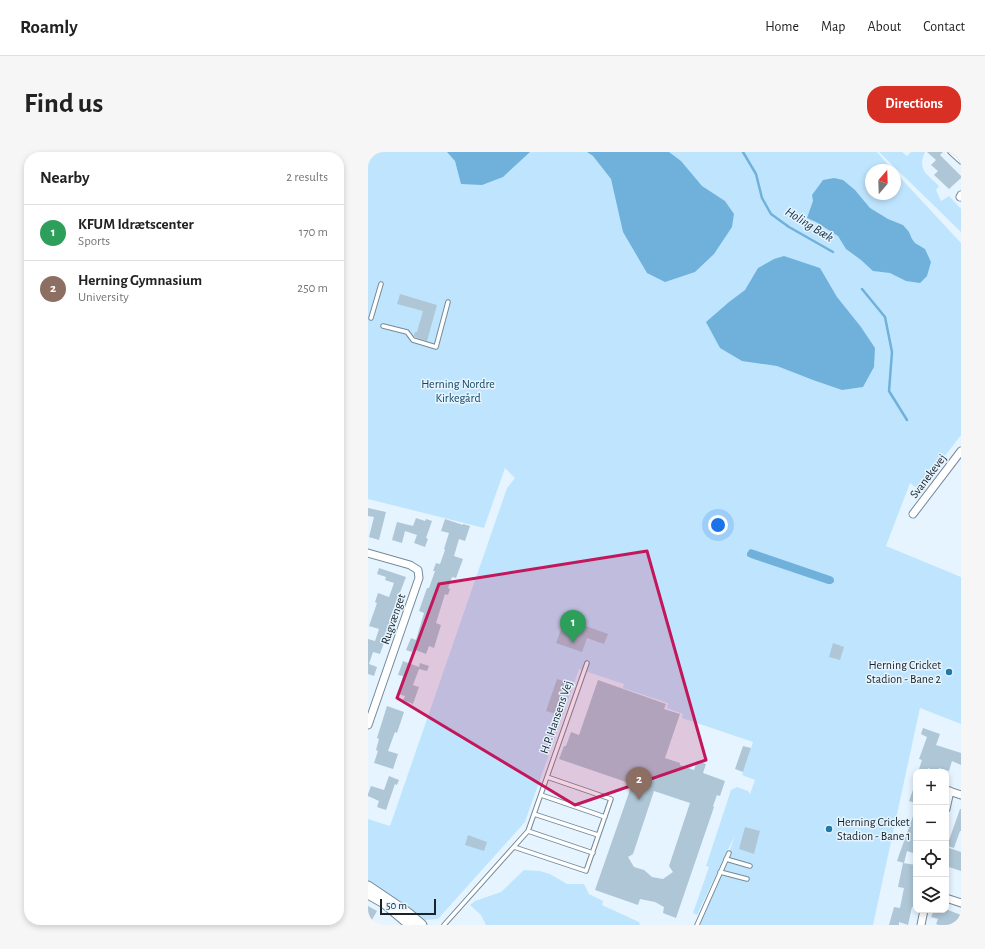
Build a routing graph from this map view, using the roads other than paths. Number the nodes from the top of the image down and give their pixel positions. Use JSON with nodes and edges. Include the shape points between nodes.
{"nodes":[{"id":1,"x":950,"y":152,"type":"edge"},
{"id":2,"x":961,"y":162,"type":"edge"},
{"id":3,"x":381,"y":284,"type":"dead end"},
{"id":4,"x":448,"y":302,"type":"dead end"},
{"id":5,"x":372,"y":318,"type":"dead end"},
{"id":6,"x":383,"y":326,"type":"dead end"},
{"id":7,"x":961,"y":451,"type":"edge"},
{"id":8,"x":913,"y":514,"type":"dead end"},
{"id":9,"x":368,"y":553,"type":"edge"},
{"id":10,"x":587,"y":663,"type":"dead end"},
{"id":11,"x":368,"y":725,"type":"edge"},
{"id":12,"x":547,"y":778,"type":"junction"},
{"id":13,"x":949,"y":790,"type":"edge"},
{"id":14,"x":541,"y":795,"type":"junction"},
{"id":15,"x":961,"y":795,"type":"edge"},
{"id":16,"x":534,"y":814,"type":"junction"},
{"id":17,"x":605,"y":816,"type":"junction"},
{"id":18,"x":528,"y":831,"type":"junction"},
{"id":19,"x":598,"y":835,"type":"junction"},
{"id":20,"x":514,"y":847,"type":"junction"},
{"id":21,"x":593,"y":853,"type":"junction"},
{"id":22,"x":729,"y":853,"type":"dead end"},
{"id":23,"x":726,"y":860,"type":"junction"},
{"id":24,"x":750,"y":866,"type":"dead end"},
{"id":25,"x":720,"y":872,"type":"junction"},
{"id":26,"x":747,"y":879,"type":"dead end"},
{"id":27,"x":368,"y":886,"type":"edge"},
{"id":28,"x":368,"y":894,"type":"edge"},
{"id":29,"x":949,"y":899,"type":"edge"},
{"id":30,"x":961,"y":904,"type":"edge"},
{"id":31,"x":923,"y":913,"type":"edge"},
{"id":32,"x":410,"y":925,"type":"edge"},
{"id":33,"x":422,"y":925,"type":"edge"},
{"id":34,"x":444,"y":925,"type":"edge"},
{"id":35,"x":697,"y":925,"type":"edge"},
{"id":36,"x":921,"y":925,"type":"edge"}],
"edges":[{"from":1,"to":2,"type":"lane"},
{"from":3,"to":5,"type":"lane"},
{"from":4,"to":6,"type":"lane","via":[[436,347],[413,340],[407,332]]},
{"from":7,"to":8,"type":"street","name":"Svanekevej"},
{"from":9,"to":11,"type":"street","name":"Rugvænget","via":[[410,565],[418,570],[419,578]]},
{"from":10,"to":12,"type":"lane","name":"H.P. Hansens Vej"},
{"from":12,"to":14,"type":"lane","name":"H.P. Hansens Vej"},
{"from":12,"to":17,"type":"lane","via":[[611,799]]},
{"from":13,"to":15,"type":"street"},
{"from":14,"to":16,"type":"lane","name":"H.P. Hansens Vej"},
{"from":14,"to":17,"type":"lane"},
{"from":16,"to":18,"type":"lane","name":"H.P. Hansens Vej"},
{"from":16,"to":19,"type":"lane"},
{"from":17,"to":19,"type":"lane"},
{"from":18,"to":20,"type":"lane","name":"H.P. Hansens Vej"},
{"from":18,"to":21,"type":"lane"},
{"from":19,"to":21,"type":"lane"},
{"from":20,"to":21,"type":"lane","via":[[586,871]]},
{"from":20,"to":34,"type":"lane","name":"H.P. Hansens Vej"},
{"from":22,"to":23,"type":"lane"},
{"from":23,"to":24,"type":"lane"},
{"from":23,"to":25,"type":"lane"},
{"from":25,"to":26,"type":"lane"},
{"from":25,"to":35,"type":"lane"},
{"from":27,"to":33,"type":"street"},
{"from":28,"to":32,"type":"street","via":[[384,903]]},
{"from":29,"to":30,"type":"street"},
{"from":31,"to":36,"type":"street"}]}
